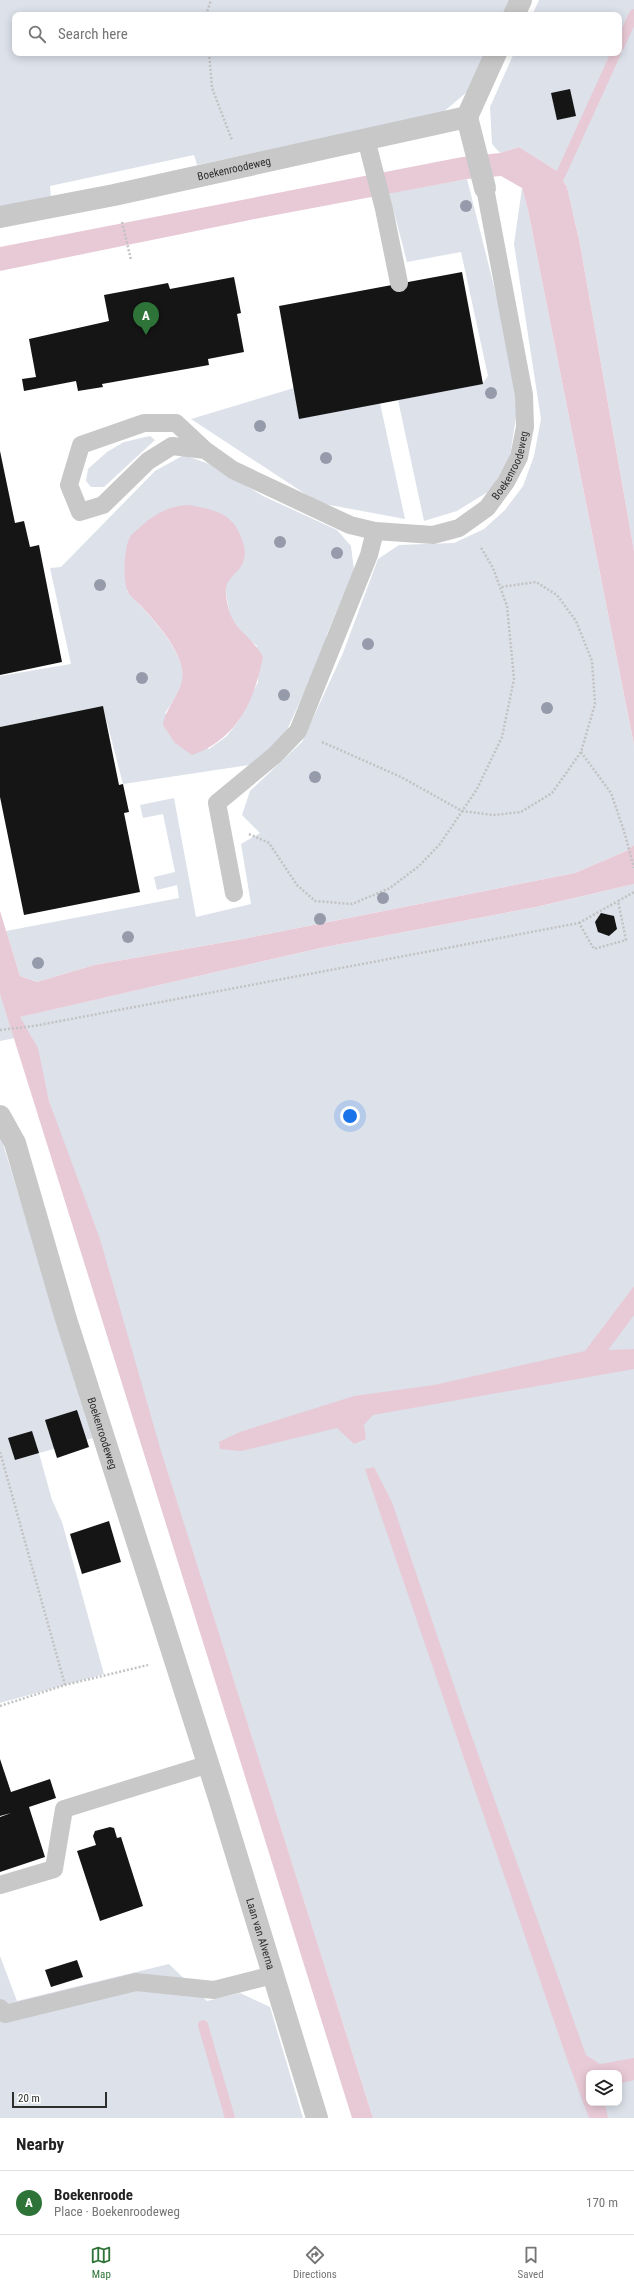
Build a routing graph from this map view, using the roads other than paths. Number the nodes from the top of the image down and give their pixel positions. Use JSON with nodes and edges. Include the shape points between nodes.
{"nodes":[{"id":1,"x":520,"y":0,"type":"edge"},
{"id":2,"x":515,"y":12,"type":"edge"},
{"id":3,"x":495,"y":56,"type":"edge"},
{"id":4,"x":467,"y":117,"type":"junction"},
{"id":5,"x":366,"y":139,"type":"junction"},
{"id":6,"x":485,"y":188,"type":"joint"},
{"id":7,"x":0,"y":217,"type":"edge"},
{"id":8,"x":399,"y":283,"type":"dead end"},
{"id":9,"x":205,"y":450,"type":"junction"},
{"id":10,"x":375,"y":531,"type":"junction"},
{"id":11,"x":234,"y":893,"type":"dead end"},
{"id":12,"x":0,"y":1116,"type":"edge"},
{"id":13,"x":206,"y":1757,"type":"junction"},
{"id":14,"x":0,"y":1885,"type":"edge"},
{"id":15,"x":273,"y":1975,"type":"junction"},
{"id":16,"x":0,"y":2008,"type":"edge"},
{"id":17,"x":317,"y":2118,"type":"edge"}],
"edges":[{"from":1,"to":2,"type":"street"},
{"from":3,"to":4,"type":"street"},
{"from":4,"to":5,"type":"street","name":"Boekenroodeweg"},
{"from":4,"to":6,"type":"street","name":"Boekenroodeweg"},
{"from":5,"to":7,"type":"street","name":"Boekenroodeweg","via":[[114,195]]},
{"from":5,"to":8,"type":"lane"},
{"from":6,"to":10,"type":"lane","name":"Boekenroodeweg","via":[[524,395],[525,427],[519,457],[506,482],[486,508],[459,528],[434,535]]},
{"from":9,"to":9,"type":"lane","name":"Boekenroodeweg","via":[[172,446],[148,461],[103,504],[80,512],[69,485],[81,445],[144,423],[176,423]]},
{"from":9,"to":10,"type":"lane","name":"Boekenroodeweg","via":[[240,473],[350,525]]},
{"from":10,"to":11,"type":"lane","via":[[369,555],[298,731],[275,755],[217,803]]},
{"from":12,"to":13,"type":"street","name":"Boekenroodeweg","via":[[15,1143],[66,1319]]},
{"from":13,"to":14,"type":"lane","via":[[64,1809],[54,1869]]},
{"from":13,"to":15,"type":"street","name":"Laan van Alverna"},
{"from":15,"to":16,"type":"lane","via":[[214,1990],[136,1982],[5,2014]]},
{"from":15,"to":17,"type":"street","name":"Laan van Alverna"}]}
